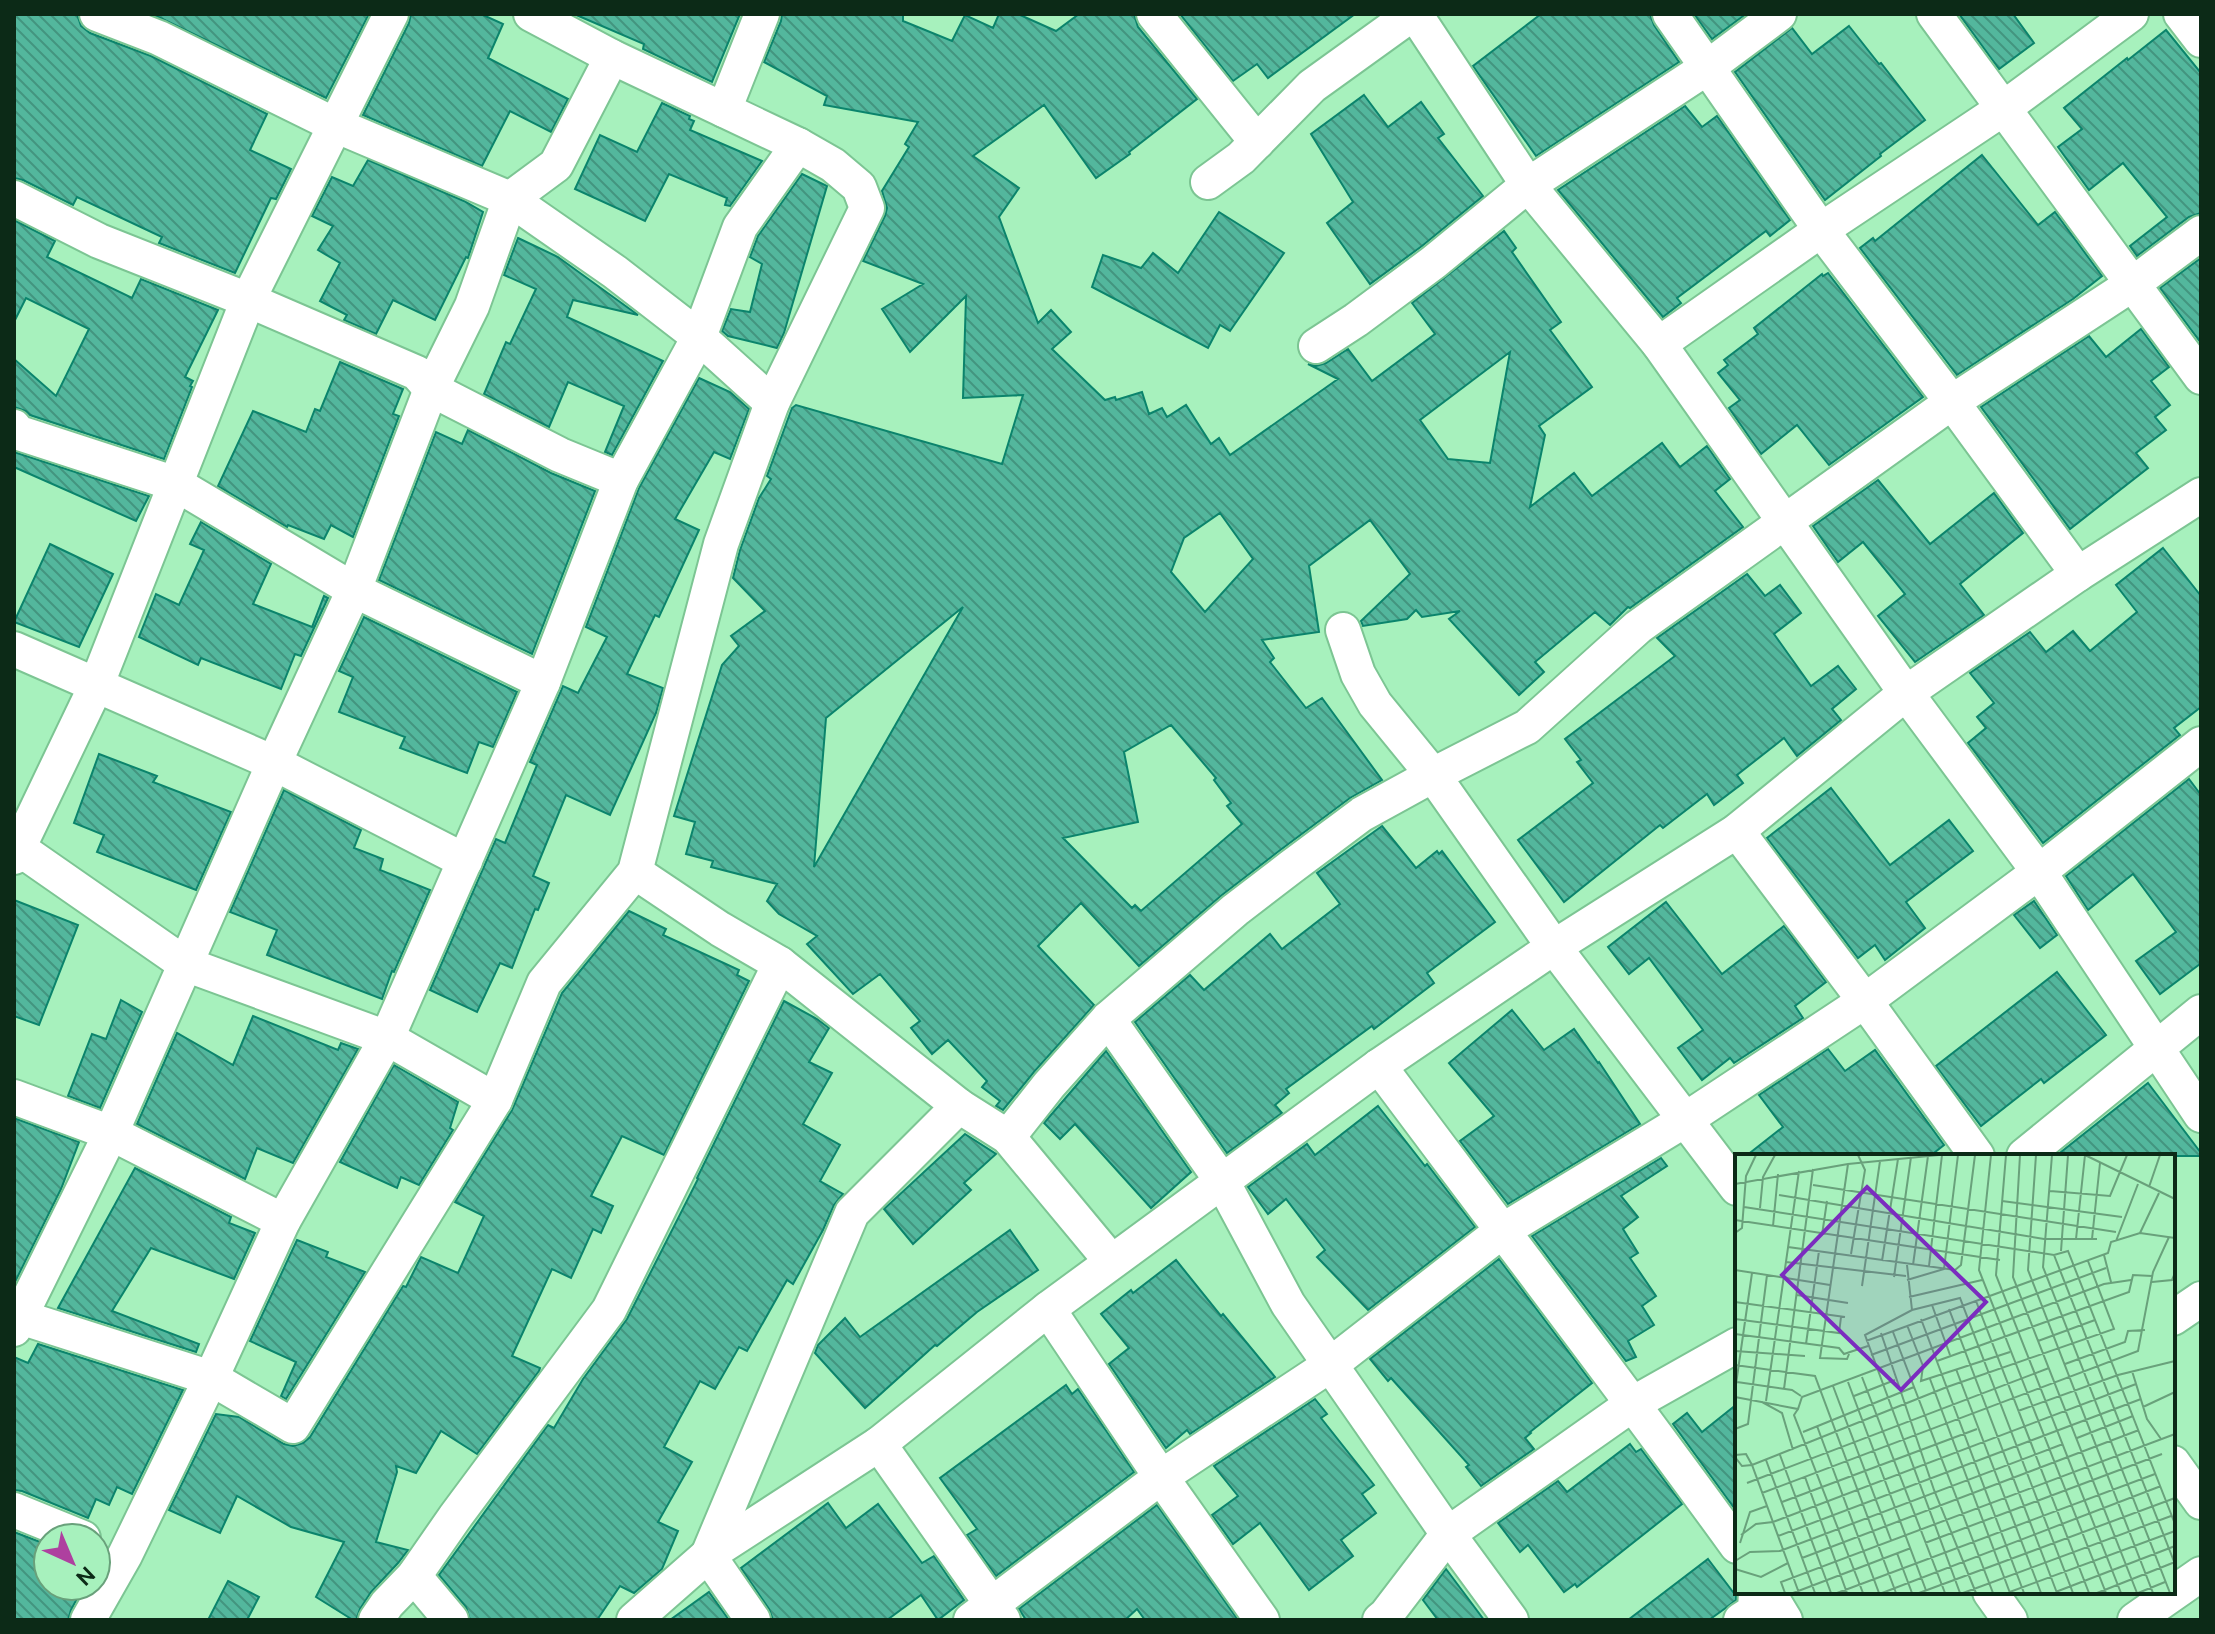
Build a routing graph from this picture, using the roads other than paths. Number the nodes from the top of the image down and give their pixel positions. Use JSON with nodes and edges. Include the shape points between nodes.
{"nodes":[{"id":1,"x":97,"y":14,"type":"edge"},
{"id":2,"x":391,"y":14,"type":"edge"},
{"id":3,"x":531,"y":14,"type":"edge"},
{"id":4,"x":762,"y":14,"type":"edge"},
{"id":5,"x":1154,"y":14,"type":"edge"},
{"id":6,"x":1414,"y":14,"type":"edge"},
{"id":7,"x":1670,"y":14,"type":"edge"},
{"id":8,"x":1779,"y":14,"type":"edge"},
{"id":9,"x":1934,"y":14,"type":"edge"},
{"id":10,"x":2131,"y":14,"type":"edge"},
{"id":11,"x":2181,"y":14,"type":"edge"},
{"id":12,"x":165,"y":26,"type":"edge"},
{"id":13,"x":2201,"y":40,"type":"edge"},
{"id":14,"x":612,"y":57,"type":"junction"},
{"id":15,"x":1708,"y":67,"type":"junction"},
{"id":16,"x":2004,"y":108,"type":"junction"},
{"id":17,"x":724,"y":110,"type":"junction"},
{"id":18,"x":335,"y":125,"type":"junction"},
{"id":19,"x":1257,"y":142,"type":"junction"},
{"id":20,"x":798,"y":145,"type":"junction"},
{"id":21,"x":1208,"y":182,"type":"dead end"},
{"id":22,"x":1528,"y":185,"type":"junction"},
{"id":23,"x":14,"y":198,"type":"edge"},
{"id":24,"x":510,"y":199,"type":"junction"},
{"id":25,"x":1821,"y":230,"type":"junction"},
{"id":26,"x":2201,"y":233,"type":"edge"},
{"id":27,"x":2134,"y":283,"type":"junction"},
{"id":28,"x":248,"y":300,"type":"junction"},
{"id":29,"x":699,"y":337,"type":"junction"},
{"id":30,"x":1659,"y":344,"type":"junction"},
{"id":31,"x":1316,"y":346,"type":"dead end"},
{"id":32,"x":2201,"y":377,"type":"edge"},
{"id":33,"x":431,"y":389,"type":"junction"},
{"id":34,"x":1952,"y":402,"type":"junction"},
{"id":35,"x":772,"y":403,"type":"junction"},
{"id":36,"x":14,"y":427,"type":"edge"},
{"id":37,"x":621,"y":480,"type":"junction"},
{"id":38,"x":176,"y":484,"type":"junction"},
{"id":39,"x":2201,"y":495,"type":"edge"},
{"id":40,"x":1784,"y":521,"type":"junction"},
{"id":41,"x":2078,"y":574,"type":"junction"},
{"id":42,"x":354,"y":590,"type":"junction"},
{"id":43,"x":1343,"y":630,"type":"dead end"},
{"id":44,"x":14,"y":649,"type":"edge"},
{"id":45,"x":543,"y":682,"type":"junction"},
{"id":46,"x":96,"y":686,"type":"junction"},
{"id":47,"x":1906,"y":693,"type":"junction"},
{"id":48,"x":2197,"y":754,"type":"edge"},
{"id":49,"x":274,"y":763,"type":"junction"},
{"id":50,"x":1433,"y":775,"type":"junction"},
{"id":51,"x":1737,"y":831,"type":"junction"},
{"id":52,"x":16,"y":849,"type":"edge"},
{"id":53,"x":465,"y":861,"type":"junction"},
{"id":54,"x":635,"y":872,"type":"junction"},
{"id":55,"x":2039,"y":872,"type":"junction"},
{"id":56,"x":1554,"y":947,"type":"junction"},
{"id":57,"x":185,"y":964,"type":"junction"},
{"id":58,"x":780,"y":964,"type":"junction"},
{"id":59,"x":1865,"y":1001,"type":"junction"},
{"id":60,"x":2201,"y":1012,"type":"edge"},
{"id":61,"x":1108,"y":1019,"type":"junction"},
{"id":62,"x":387,"y":1038,"type":"junction"},
{"id":63,"x":2155,"y":1049,"type":"junction"},
{"id":64,"x":1379,"y":1066,"type":"junction"},
{"id":65,"x":14,"y":1097,"type":"edge"},
{"id":66,"x":495,"y":1100,"type":"junction"},
{"id":67,"x":959,"y":1106,"type":"junction"},
{"id":68,"x":2201,"y":1115,"type":"edge"},
{"id":69,"x":1685,"y":1120,"type":"junction"},
{"id":70,"x":111,"y":1133,"type":"junction"},
{"id":71,"x":1008,"y":1137,"type":"junction"},
{"id":72,"x":1976,"y":1154,"type":"edge"},
{"id":73,"x":2026,"y":1154,"type":"edge"},
{"id":74,"x":1222,"y":1181,"type":"junction"},
{"id":75,"x":1735,"y":1185,"type":"edge"},
{"id":76,"x":283,"y":1221,"type":"junction"},
{"id":77,"x":1502,"y":1231,"type":"junction"},
{"id":78,"x":1111,"y":1261,"type":"junction"},
{"id":79,"x":2201,"y":1299,"type":"edge"},
{"id":80,"x":1048,"y":1309,"type":"junction"},
{"id":81,"x":2175,"y":1317,"type":"edge"},
{"id":82,"x":16,"y":1321,"type":"edge"},
{"id":83,"x":1735,"y":1346,"type":"edge"},
{"id":84,"x":1330,"y":1365,"type":"junction"},
{"id":85,"x":211,"y":1378,"type":"junction"},
{"id":86,"x":1634,"y":1403,"type":"junction"},
{"id":87,"x":879,"y":1444,"type":"junction"},
{"id":88,"x":2175,"y":1466,"type":"edge"},
{"id":89,"x":1161,"y":1477,"type":"junction"},
{"id":90,"x":2201,"y":1502,"type":"edge"},
{"id":91,"x":14,"y":1510,"type":"edge"},
{"id":92,"x":44,"y":1522,"type":"edge"},
{"id":93,"x":1448,"y":1534,"type":"junction"},
{"id":94,"x":1735,"y":1543,"type":"edge"},
{"id":95,"x":112,"y":1546,"type":"edge"},
{"id":96,"x":708,"y":1555,"type":"junction"},
{"id":97,"x":2201,"y":1574,"type":"edge"},
{"id":98,"x":414,"y":1576,"type":"junction"},
{"id":99,"x":2175,"y":1592,"type":"edge"},
{"id":100,"x":1756,"y":1594,"type":"edge"},
{"id":101,"x":1769,"y":1594,"type":"edge"},
{"id":102,"x":1991,"y":1594,"type":"edge"},
{"id":103,"x":2172,"y":1594,"type":"edge"},
{"id":104,"x":988,"y":1615,"type":"edge"},
{"id":105,"x":376,"y":1620,"type":"edge"},
{"id":106,"x":451,"y":1620,"type":"edge"},
{"id":107,"x":634,"y":1620,"type":"edge"},
{"id":108,"x":753,"y":1620,"type":"edge"},
{"id":109,"x":1262,"y":1620,"type":"edge"},
{"id":110,"x":1380,"y":1620,"type":"edge"},
{"id":111,"x":1511,"y":1620,"type":"edge"},
{"id":112,"x":1741,"y":1620,"type":"edge"},
{"id":113,"x":1785,"y":1620,"type":"edge"},
{"id":114,"x":2010,"y":1620,"type":"edge"},
{"id":115,"x":2135,"y":1620,"type":"edge"}],
"edges":[{"from":1,"to":12,"type":"street"},
{"from":2,"to":18,"type":"street"},
{"from":3,"to":14,"type":"street"},
{"from":4,"to":17,"type":"street"},
{"from":5,"to":19,"type":"street"},
{"from":6,"to":19,"type":"street","via":[[1312,86]]},
{"from":6,"to":22,"type":"street"},
{"from":7,"to":15,"type":"street"},
{"from":8,"to":15,"type":"street"},
{"from":9,"to":16,"type":"street"},
{"from":10,"to":16,"type":"street"},
{"from":11,"to":13,"type":"street"},
{"from":12,"to":18,"type":"street"},
{"from":14,"to":17,"type":"street"},
{"from":14,"to":24,"type":"street","via":[[556,165]]},
{"from":15,"to":22,"type":"street"},
{"from":15,"to":25,"type":"street"},
{"from":16,"to":25,"type":"street"},
{"from":16,"to":27,"type":"street"},
{"from":17,"to":20,"type":"street"},
{"from":18,"to":24,"type":"street"},
{"from":18,"to":28,"type":"street"},
{"from":19,"to":21,"type":"street"},
{"from":20,"to":29,"type":"street","via":[[740,227]]},
{"from":20,"to":35,"type":"street","via":[[859,187],[867,208]]},
{"from":22,"to":30,"type":"street"},
{"from":22,"to":31,"type":"street","via":[[1434,262]]},
{"from":23,"to":28,"type":"street","via":[[99,241]]},
{"from":24,"to":29,"type":"street"},
{"from":24,"to":33,"type":"street","via":[[472,306]]},
{"from":25,"to":30,"type":"street"},
{"from":25,"to":34,"type":"street"},
{"from":26,"to":27,"type":"street"},
{"from":27,"to":32,"type":"street"},
{"from":27,"to":34,"type":"street"},
{"from":28,"to":33,"type":"street","via":[[417,373]]},
{"from":28,"to":38,"type":"street"},
{"from":29,"to":35,"type":"street"},
{"from":29,"to":37,"type":"street"},
{"from":30,"to":40,"type":"street"},
{"from":33,"to":37,"type":"street"},
{"from":33,"to":42,"type":"street"},
{"from":34,"to":40,"type":"street"},
{"from":34,"to":41,"type":"street"},
{"from":35,"to":54,"type":"street","via":[[721,544]]},
{"from":36,"to":38,"type":"street","via":[[16,432]]},
{"from":37,"to":45,"type":"street"},
{"from":38,"to":42,"type":"street"},
{"from":38,"to":46,"type":"street"},
{"from":39,"to":41,"type":"street"},
{"from":40,"to":47,"type":"street"},
{"from":40,"to":50,"type":"street","via":[[1638,627],[1527,727]]},
{"from":41,"to":47,"type":"street"},
{"from":42,"to":45,"type":"street"},
{"from":42,"to":49,"type":"street"},
{"from":43,"to":50,"type":"street","via":[[1375,704]]},
{"from":44,"to":46,"type":"street"},
{"from":45,"to":53,"type":"street"},
{"from":46,"to":49,"type":"street"},
{"from":46,"to":52,"type":"street"},
{"from":47,"to":51,"type":"street"},
{"from":47,"to":55,"type":"street"},
{"from":48,"to":55,"type":"street"},
{"from":49,"to":53,"type":"street"},
{"from":49,"to":57,"type":"street"},
{"from":50,"to":56,"type":"street"},
{"from":50,"to":61,"type":"street","via":[[1362,814],[1291,867]]},
{"from":51,"to":56,"type":"street"},
{"from":51,"to":59,"type":"street"},
{"from":52,"to":57,"type":"street"},
{"from":53,"to":62,"type":"street"},
{"from":54,"to":58,"type":"street"},
{"from":54,"to":66,"type":"street","via":[[544,983]]},
{"from":55,"to":59,"type":"street"},
{"from":55,"to":63,"type":"street"},
{"from":56,"to":64,"type":"street"},
{"from":56,"to":69,"type":"street"},
{"from":57,"to":62,"type":"street"},
{"from":57,"to":70,"type":"street"},
{"from":58,"to":67,"type":"street"},
{"from":58,"to":98,"type":"street","via":[[609,1310]]},
{"from":59,"to":69,"type":"street"},
{"from":59,"to":72,"type":"street"},
{"from":60,"to":63,"type":"street"},
{"from":61,"to":71,"type":"street"},
{"from":61,"to":74,"type":"street"},
{"from":62,"to":66,"type":"street"},
{"from":62,"to":76,"type":"street"},
{"from":63,"to":68,"type":"street"},
{"from":63,"to":73,"type":"street"},
{"from":64,"to":74,"type":"street"},
{"from":64,"to":77,"type":"street"},
{"from":65,"to":70,"type":"street"},
{"from":66,"to":85,"type":"street","via":[[293,1426]]},
{"from":67,"to":71,"type":"street"},
{"from":67,"to":96,"type":"street","via":[[852,1213]]},
{"from":69,"to":75,"type":"street"},
{"from":69,"to":77,"type":"street"},
{"from":70,"to":76,"type":"street"},
{"from":70,"to":82,"type":"street"},
{"from":71,"to":78,"type":"street"},
{"from":74,"to":78,"type":"street"},
{"from":74,"to":84,"type":"street","via":[[1288,1304]]},
{"from":76,"to":85,"type":"street"},
{"from":77,"to":84,"type":"street"},
{"from":77,"to":86,"type":"street"},
{"from":78,"to":80,"type":"street"},
{"from":79,"to":81,"type":"street"},
{"from":80,"to":87,"type":"street"},
{"from":80,"to":89,"type":"street"},
{"from":82,"to":85,"type":"street"},
{"from":83,"to":86,"type":"street"},
{"from":84,"to":89,"type":"street"},
{"from":84,"to":93,"type":"street"},
{"from":85,"to":95,"type":"street"},
{"from":86,"to":93,"type":"street"},
{"from":86,"to":94,"type":"street"},
{"from":87,"to":96,"type":"street"},
{"from":87,"to":104,"type":"street"},
{"from":88,"to":90,"type":"street"},
{"from":89,"to":104,"type":"street"},
{"from":89,"to":109,"type":"street"},
{"from":91,"to":92,"type":"street"},
{"from":93,"to":110,"type":"street"},
{"from":93,"to":111,"type":"street"},
{"from":96,"to":107,"type":"street"},
{"from":96,"to":108,"type":"street"},
{"from":97,"to":99,"type":"street"},
{"from":98,"to":105,"type":"street"},
{"from":98,"to":106,"type":"street"},
{"from":100,"to":112,"type":"street","via":[[1755,1611]]},
{"from":101,"to":113,"type":"street"},
{"from":102,"to":114,"type":"street"},
{"from":103,"to":115,"type":"street"}]}
